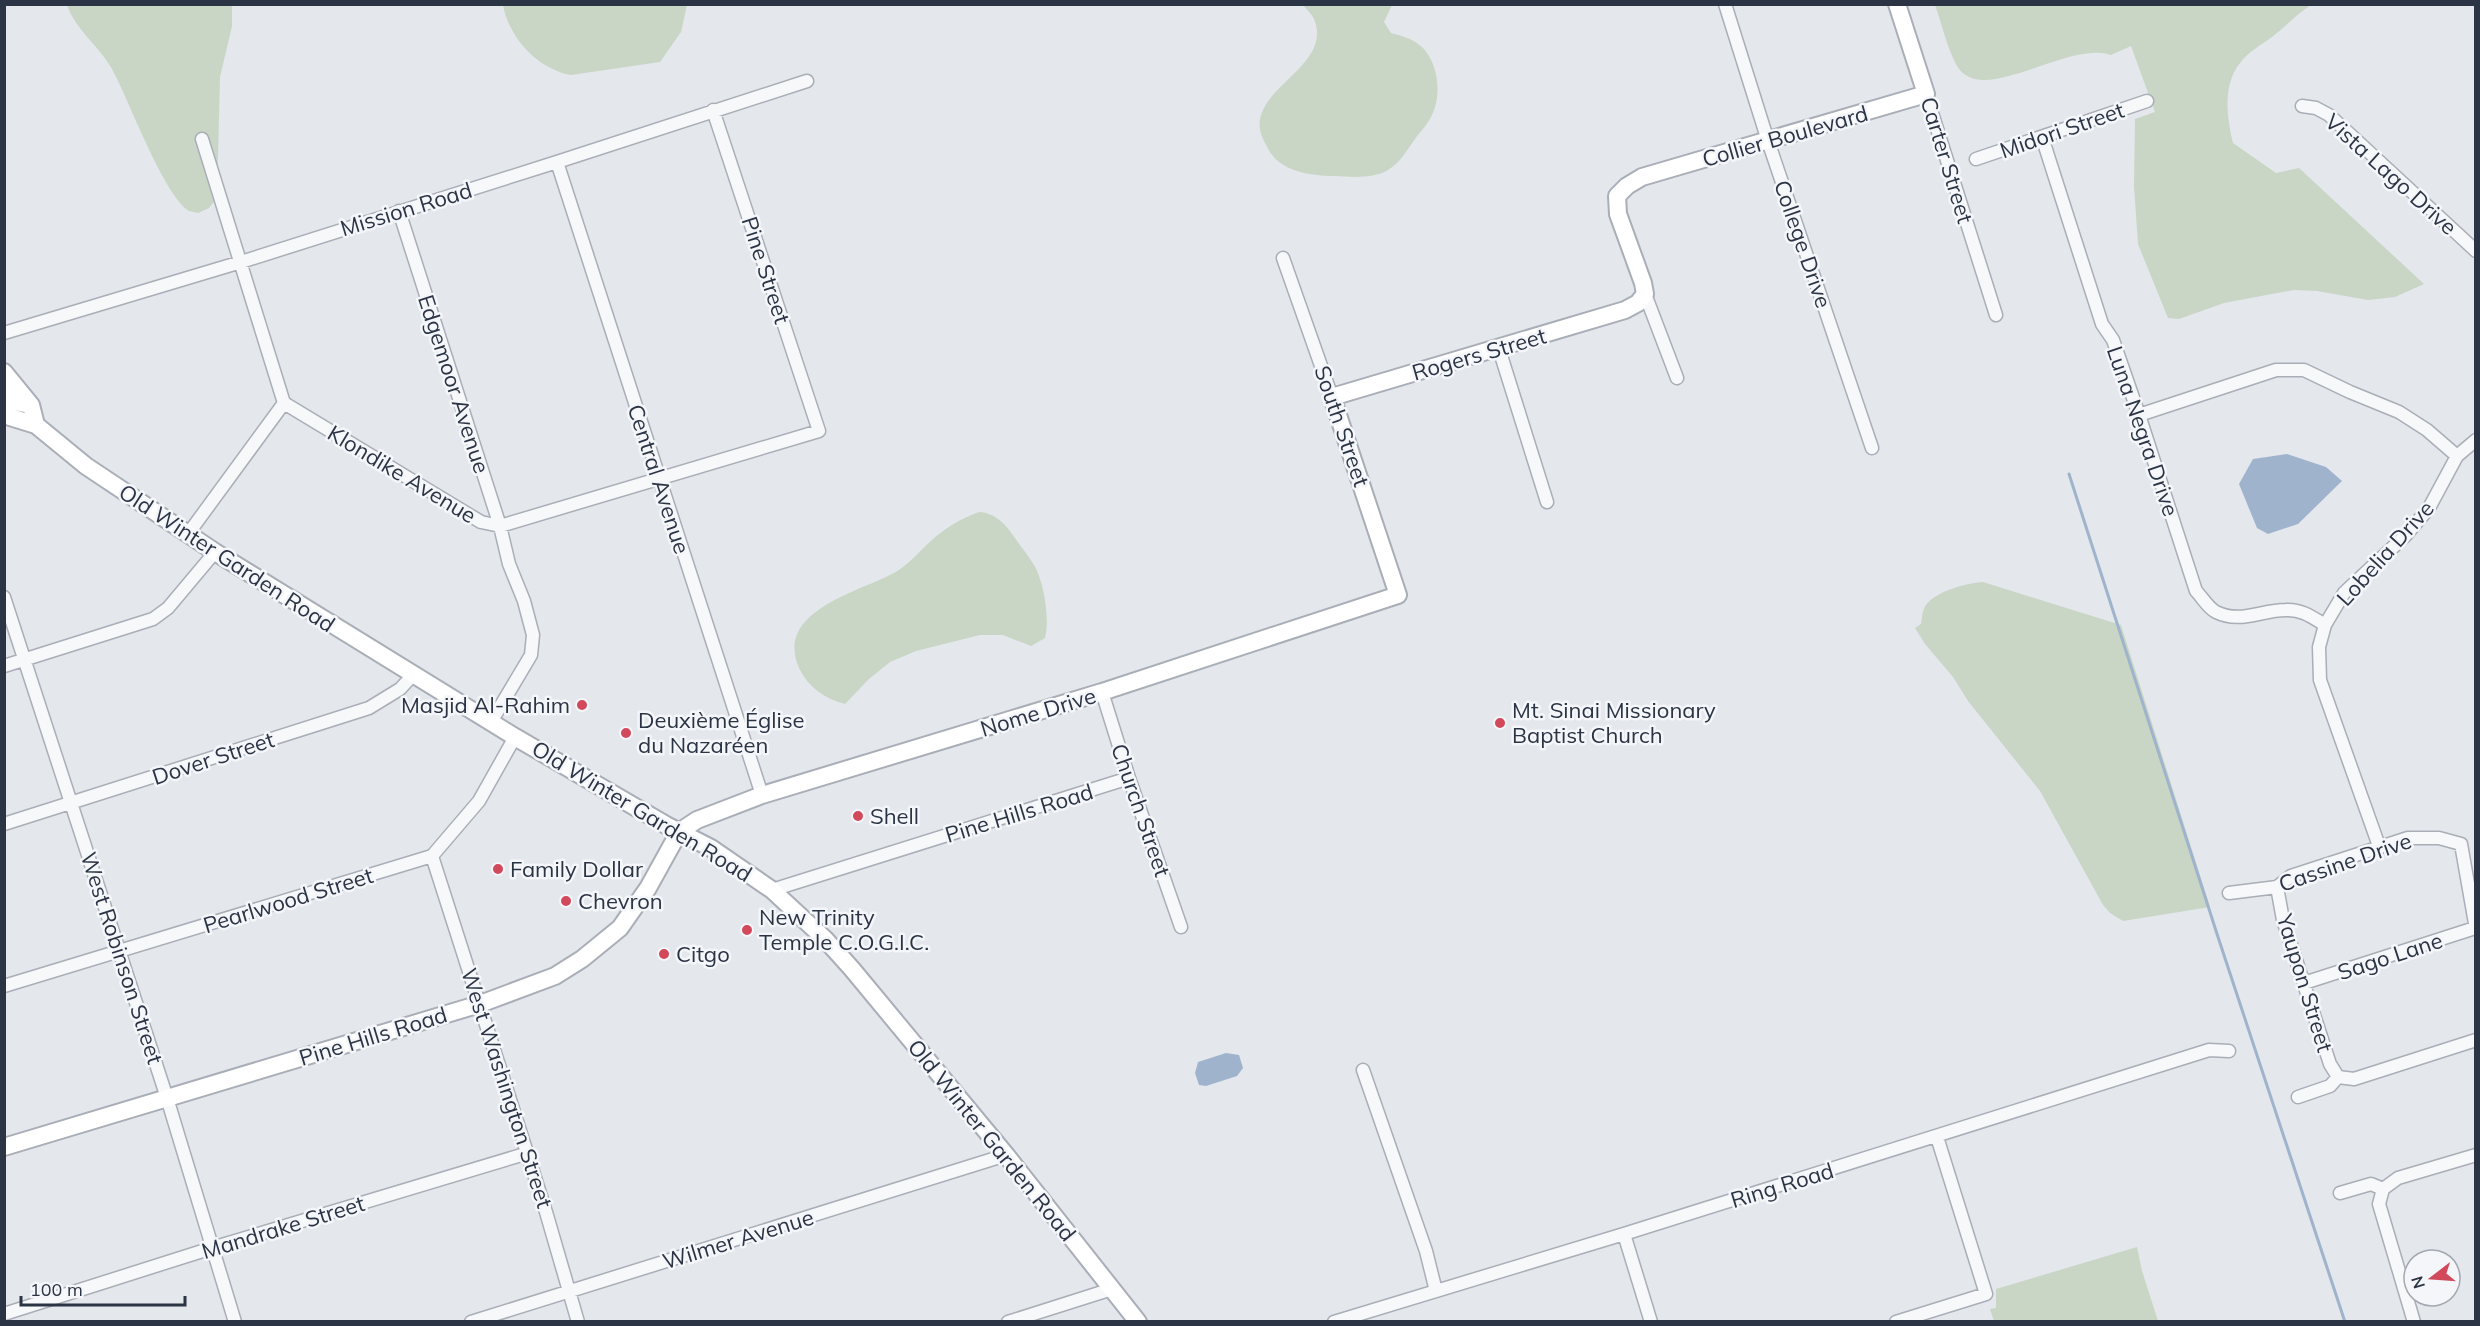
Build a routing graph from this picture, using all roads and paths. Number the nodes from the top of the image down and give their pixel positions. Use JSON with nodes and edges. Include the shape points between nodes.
{"nodes":[{"id":1,"x":1725,"y":4,"type":"edge"},
{"id":2,"x":1897,"y":4,"type":"edge"},
{"id":3,"x":807,"y":81,"type":"dead end"},
{"id":4,"x":1926,"y":94,"type":"junction"},
{"id":5,"x":2147,"y":101,"type":"dead end"},
{"id":6,"x":2302,"y":105,"type":"dead end"},
{"id":7,"x":714,"y":110,"type":"junction"},
{"id":8,"x":2042,"y":137,"type":"junction"},
{"id":9,"x":202,"y":139,"type":"dead end"},
{"id":10,"x":1768,"y":141,"type":"junction"},
{"id":11,"x":1976,"y":159,"type":"dead end"},
{"id":12,"x":557,"y":162,"type":"junction"},
{"id":13,"x":399,"y":211,"type":"junction"},
{"id":14,"x":2475,"y":251,"type":"edge"},
{"id":15,"x":1283,"y":258,"type":"dead end"},
{"id":16,"x":241,"y":262,"type":"junction"},
{"id":17,"x":1645,"y":294,"type":"junction"},
{"id":18,"x":1996,"y":315,"type":"dead end"},
{"id":19,"x":4,"y":333,"type":"edge"},
{"id":20,"x":1499,"y":349,"type":"junction"},
{"id":21,"x":4,"y":372,"type":"edge"},
{"id":22,"x":1677,"y":378,"type":"dead end"},
{"id":23,"x":4,"y":392,"type":"edge"},
{"id":24,"x":1332,"y":397,"type":"junction"},
{"id":25,"x":284,"y":403,"type":"junction"},
{"id":26,"x":31,"y":405,"type":"junction"},
{"id":27,"x":4,"y":410,"type":"edge"},
{"id":28,"x":2139,"y":416,"type":"junction"},
{"id":29,"x":36,"y":425,"type":"junction"},
{"id":30,"x":819,"y":431,"type":"joint"},
{"id":31,"x":2475,"y":440,"type":"edge"},
{"id":32,"x":1872,"y":448,"type":"dead end"},
{"id":33,"x":2457,"y":456,"type":"junction"},
{"id":34,"x":658,"y":479,"type":"junction"},
{"id":35,"x":1547,"y":502,"type":"dead end"},
{"id":36,"x":500,"y":526,"type":"junction"},
{"id":37,"x":188,"y":534,"type":"junction"},
{"id":38,"x":215,"y":552,"type":"junction"},
{"id":39,"x":1398,"y":595,"type":"joint"},
{"id":40,"x":4,"y":597,"type":"edge"},
{"id":41,"x":2325,"y":624,"type":"junction"},
{"id":42,"x":25,"y":660,"type":"junction"},
{"id":43,"x":4,"y":666,"type":"edge"},
{"id":44,"x":413,"y":675,"type":"junction"},
{"id":45,"x":1102,"y":692,"type":"junction"},
{"id":46,"x":491,"y":722,"type":"junction"},
{"id":47,"x":515,"y":737,"type":"junction"},
{"id":48,"x":1129,"y":778,"type":"junction"},
{"id":49,"x":762,"y":795,"type":"junction"},
{"id":50,"x":72,"y":804,"type":"junction"},
{"id":51,"x":4,"y":824,"type":"edge"},
{"id":52,"x":679,"y":832,"type":"junction"},
{"id":53,"x":2379,"y":846,"type":"junction"},
{"id":54,"x":432,"y":856,"type":"junction"},
{"id":55,"x":2277,"y":887,"type":"junction"},
{"id":56,"x":772,"y":890,"type":"junction"},
{"id":57,"x":2229,"y":893,"type":"dead end"},
{"id":58,"x":1181,"y":927,"type":"dead end"},
{"id":59,"x":2475,"y":928,"type":"edge"},
{"id":60,"x":120,"y":951,"type":"junction"},
{"id":61,"x":2304,"y":983,"type":"junction"},
{"id":62,"x":4,"y":986,"type":"edge"},
{"id":63,"x":480,"y":1004,"type":"junction"},
{"id":64,"x":2475,"y":1040,"type":"edge"},
{"id":65,"x":2229,"y":1051,"type":"dead end"},
{"id":66,"x":1363,"y":1070,"type":"dead end"},
{"id":67,"x":2338,"y":1077,"type":"junction"},
{"id":68,"x":2298,"y":1097,"type":"dead end"},
{"id":69,"x":167,"y":1098,"type":"junction"},
{"id":70,"x":1937,"y":1137,"type":"junction"},
{"id":71,"x":4,"y":1147,"type":"edge"},
{"id":72,"x":528,"y":1153,"type":"junction"},
{"id":73,"x":1006,"y":1155,"type":"junction"},
{"id":74,"x":2475,"y":1155,"type":"edge"},
{"id":75,"x":2383,"y":1189,"type":"junction"},
{"id":76,"x":2340,"y":1193,"type":"dead end"},
{"id":77,"x":1624,"y":1234,"type":"junction"},
{"id":78,"x":212,"y":1248,"type":"junction"},
{"id":79,"x":1113,"y":1289,"type":"junction"},
{"id":80,"x":569,"y":1291,"type":"junction"},
{"id":81,"x":1436,"y":1291,"type":"junction"},
{"id":82,"x":4,"y":1314,"type":"edge"},
{"id":83,"x":235,"y":1322,"type":"edge"},
{"id":84,"x":471,"y":1322,"type":"edge"},
{"id":85,"x":578,"y":1322,"type":"edge"},
{"id":86,"x":1008,"y":1322,"type":"edge"},
{"id":87,"x":1138,"y":1322,"type":"edge"},
{"id":88,"x":1334,"y":1322,"type":"edge"},
{"id":89,"x":1651,"y":1322,"type":"edge"},
{"id":90,"x":1896,"y":1322,"type":"edge"},
{"id":91,"x":2414,"y":1322,"type":"edge"}],
"edges":[{"from":1,"to":10,"type":"street","name":"College Drive"},
{"from":2,"to":4,"type":"main road","name":"Carter Street"},
{"from":3,"to":7,"type":"street","name":"Mission Road"},
{"from":4,"to":10,"type":"main road","name":"Collier Boulevard"},
{"from":4,"to":18,"type":"street","name":"Carter Street"},
{"from":5,"to":8,"type":"street","name":"Midori Street"},
{"from":6,"to":14,"type":"street","name":"Vista Lago Drive","via":[[2329,115]]},
{"from":7,"to":12,"type":"street","name":"Mission Road"},
{"from":7,"to":30,"type":"street","name":"Pine Street"},
{"from":8,"to":11,"type":"street","name":"Midori Street"},
{"from":8,"to":28,"type":"street","name":"Luna Negra Drive","via":[[2102,324],[2113,340]]},
{"from":9,"to":16,"type":"street"},
{"from":10,"to":17,"type":"main road","name":"Collier Boulevard","via":[[1642,177],[1617,196],[1618,214]]},
{"from":10,"to":32,"type":"street","name":"College Drive"},
{"from":12,"to":13,"type":"street","name":"Mission Road"},
{"from":12,"to":34,"type":"street","name":"Central Avenue"},
{"from":13,"to":16,"type":"street","name":"Mission Road"},
{"from":13,"to":36,"type":"street","name":"Edgemoor Avenue"},
{"from":15,"to":24,"type":"street","name":"South Street"},
{"from":16,"to":19,"type":"street","name":"Mission Road"},
{"from":16,"to":25,"type":"street"},
{"from":17,"to":20,"type":"main road","name":"Rogers Street","via":[[1624,310]]},
{"from":17,"to":22,"type":"street"},
{"from":20,"to":24,"type":"main road","name":"Rogers Street"},
{"from":20,"to":35,"type":"street"},
{"from":21,"to":26,"type":"main road"},
{"from":23,"to":26,"type":"main road","via":[[15,402]]},
{"from":24,"to":39,"type":"main road","name":"South Street"},
{"from":25,"to":36,"type":"street","name":"Klondike Avenue","via":[[482,522]]},
{"from":25,"to":37,"type":"street"},
{"from":26,"to":29,"type":"main road"},
{"from":27,"to":29,"type":"main road","name":"Old Winter Garden Road","via":[[10,417]]},
{"from":28,"to":33,"type":"street","via":[[2276,370],[2304,370],[2399,412]]},
{"from":28,"to":41,"type":"street","name":"Luna Negra Drive","via":[[2196,591],[2215,611],[2235,617],[2285,610],[2306,613]]},
{"from":29,"to":37,"type":"main road","name":"Old Winter Garden Road","via":[[86,466]]},
{"from":30,"to":34,"type":"street","name":"Klondike Avenue"},
{"from":31,"to":33,"type":"street","name":"Lobelia Drive"},
{"from":33,"to":41,"type":"street","name":"Lobelia Drive","via":[[2429,508],[2344,593]]},
{"from":34,"to":36,"type":"street","name":"Klondike Avenue"},
{"from":34,"to":49,"type":"street","name":"Central Avenue"},
{"from":36,"to":46,"type":"street","name":"Edgemoor Avenue","via":[[508,564],[533,635],[531,655]]},
{"from":37,"to":38,"type":"main road","name":"Old Winter Garden Road"},
{"from":38,"to":42,"type":"street","via":[[153,620]]},
{"from":38,"to":44,"type":"main road","name":"Old Winter Garden Road"},
{"from":39,"to":45,"type":"main road","name":"Nome Drive"},
{"from":40,"to":42,"type":"street","name":"West Robinson Street"},
{"from":41,"to":53,"type":"street","name":"Lobelia Drive","via":[[2319,647],[2320,680]]},
{"from":42,"to":43,"type":"street"},
{"from":42,"to":50,"type":"street","name":"West Robinson Street"},
{"from":44,"to":46,"type":"main road","name":"Old Winter Garden Road"},
{"from":44,"to":50,"type":"street","name":"Dover Street","via":[[400,689],[369,708]]},
{"from":45,"to":48,"type":"street","name":"Church Street"},
{"from":45,"to":49,"type":"main road","name":"Nome Drive"},
{"from":46,"to":47,"type":"main road","name":"Old Winter Garden Road"},
{"from":47,"to":52,"type":"main road","name":"Old Winter Garden Road"},
{"from":47,"to":54,"type":"street","via":[[478,801]]},
{"from":48,"to":56,"type":"street","name":"Pine Hills Road"},
{"from":48,"to":58,"type":"street","name":"Church Street"},
{"from":49,"to":52,"type":"main road","name":"Nome Drive","via":[[697,820]]},
{"from":50,"to":51,"type":"street","name":"Dover Street"},
{"from":50,"to":60,"type":"street","name":"West Robinson Street"},
{"from":52,"to":56,"type":"main road","name":"Old Winter Garden Road","via":[[711,848]]},
{"from":52,"to":63,"type":"main road","name":"Pine Hills Road","via":[[620,928],[555,976]]},
{"from":53,"to":55,"type":"street","name":"Cassine Drive","via":[[2291,876]]},
{"from":53,"to":59,"type":"street","name":"Cassine Drive","via":[[2424,837],[2461,844]]},
{"from":54,"to":60,"type":"street","name":"Pearlwood Street"},
{"from":54,"to":63,"type":"street","name":"West Washington Street"},
{"from":55,"to":57,"type":"street","name":"Cassine Drive"},
{"from":55,"to":61,"type":"street","name":"Yaupon Street","via":[[2283,920]]},
{"from":56,"to":73,"type":"main road","name":"Old Winter Garden Road","via":[[852,969]]},
{"from":59,"to":61,"type":"street","name":"Sago Lane"},
{"from":60,"to":62,"type":"street","name":"Pearlwood Street"},
{"from":60,"to":69,"type":"street","name":"West Robinson Street"},
{"from":61,"to":67,"type":"street","name":"Yaupon Street","via":[[2330,1064]]},
{"from":63,"to":69,"type":"main road","name":"Pine Hills Road"},
{"from":63,"to":72,"type":"street","name":"West Washington Street"},
{"from":64,"to":67,"type":"street","via":[[2354,1079]]},
{"from":65,"to":70,"type":"street","name":"Ring Road","via":[[2209,1050]]},
{"from":66,"to":81,"type":"street","via":[[1426,1251]]},
{"from":67,"to":68,"type":"street","via":[[2330,1086]]},
{"from":69,"to":71,"type":"main road","name":"Pine Hills Road"},
{"from":69,"to":78,"type":"street","name":"West Robinson Street"},
{"from":70,"to":77,"type":"street","name":"Ring Road"},
{"from":70,"to":90,"type":"street","via":[[1986,1294]]},
{"from":72,"to":78,"type":"street","name":"Mandrake Street"},
{"from":72,"to":80,"type":"street","name":"West Washington Street"},
{"from":73,"to":79,"type":"main road","name":"Old Winter Garden Road"},
{"from":73,"to":80,"type":"street","name":"Wilmer Avenue"},
{"from":74,"to":75,"type":"street","via":[[2398,1178]]},
{"from":75,"to":76,"type":"street","via":[[2371,1184]]},
{"from":75,"to":91,"type":"street","via":[[2379,1204]]},
{"from":77,"to":81,"type":"street","name":"Ring Road"},
{"from":77,"to":89,"type":"street"},
{"from":78,"to":82,"type":"street","name":"Mandrake Street"},
{"from":78,"to":83,"type":"street","name":"West Robinson Street"},
{"from":79,"to":86,"type":"street"},
{"from":79,"to":87,"type":"main road","name":"Old Winter Garden Road"},
{"from":80,"to":84,"type":"street","name":"Wilmer Avenue"},
{"from":80,"to":85,"type":"street","name":"West Washington Street"},
{"from":81,"to":88,"type":"street","name":"Ring Road"}]}
